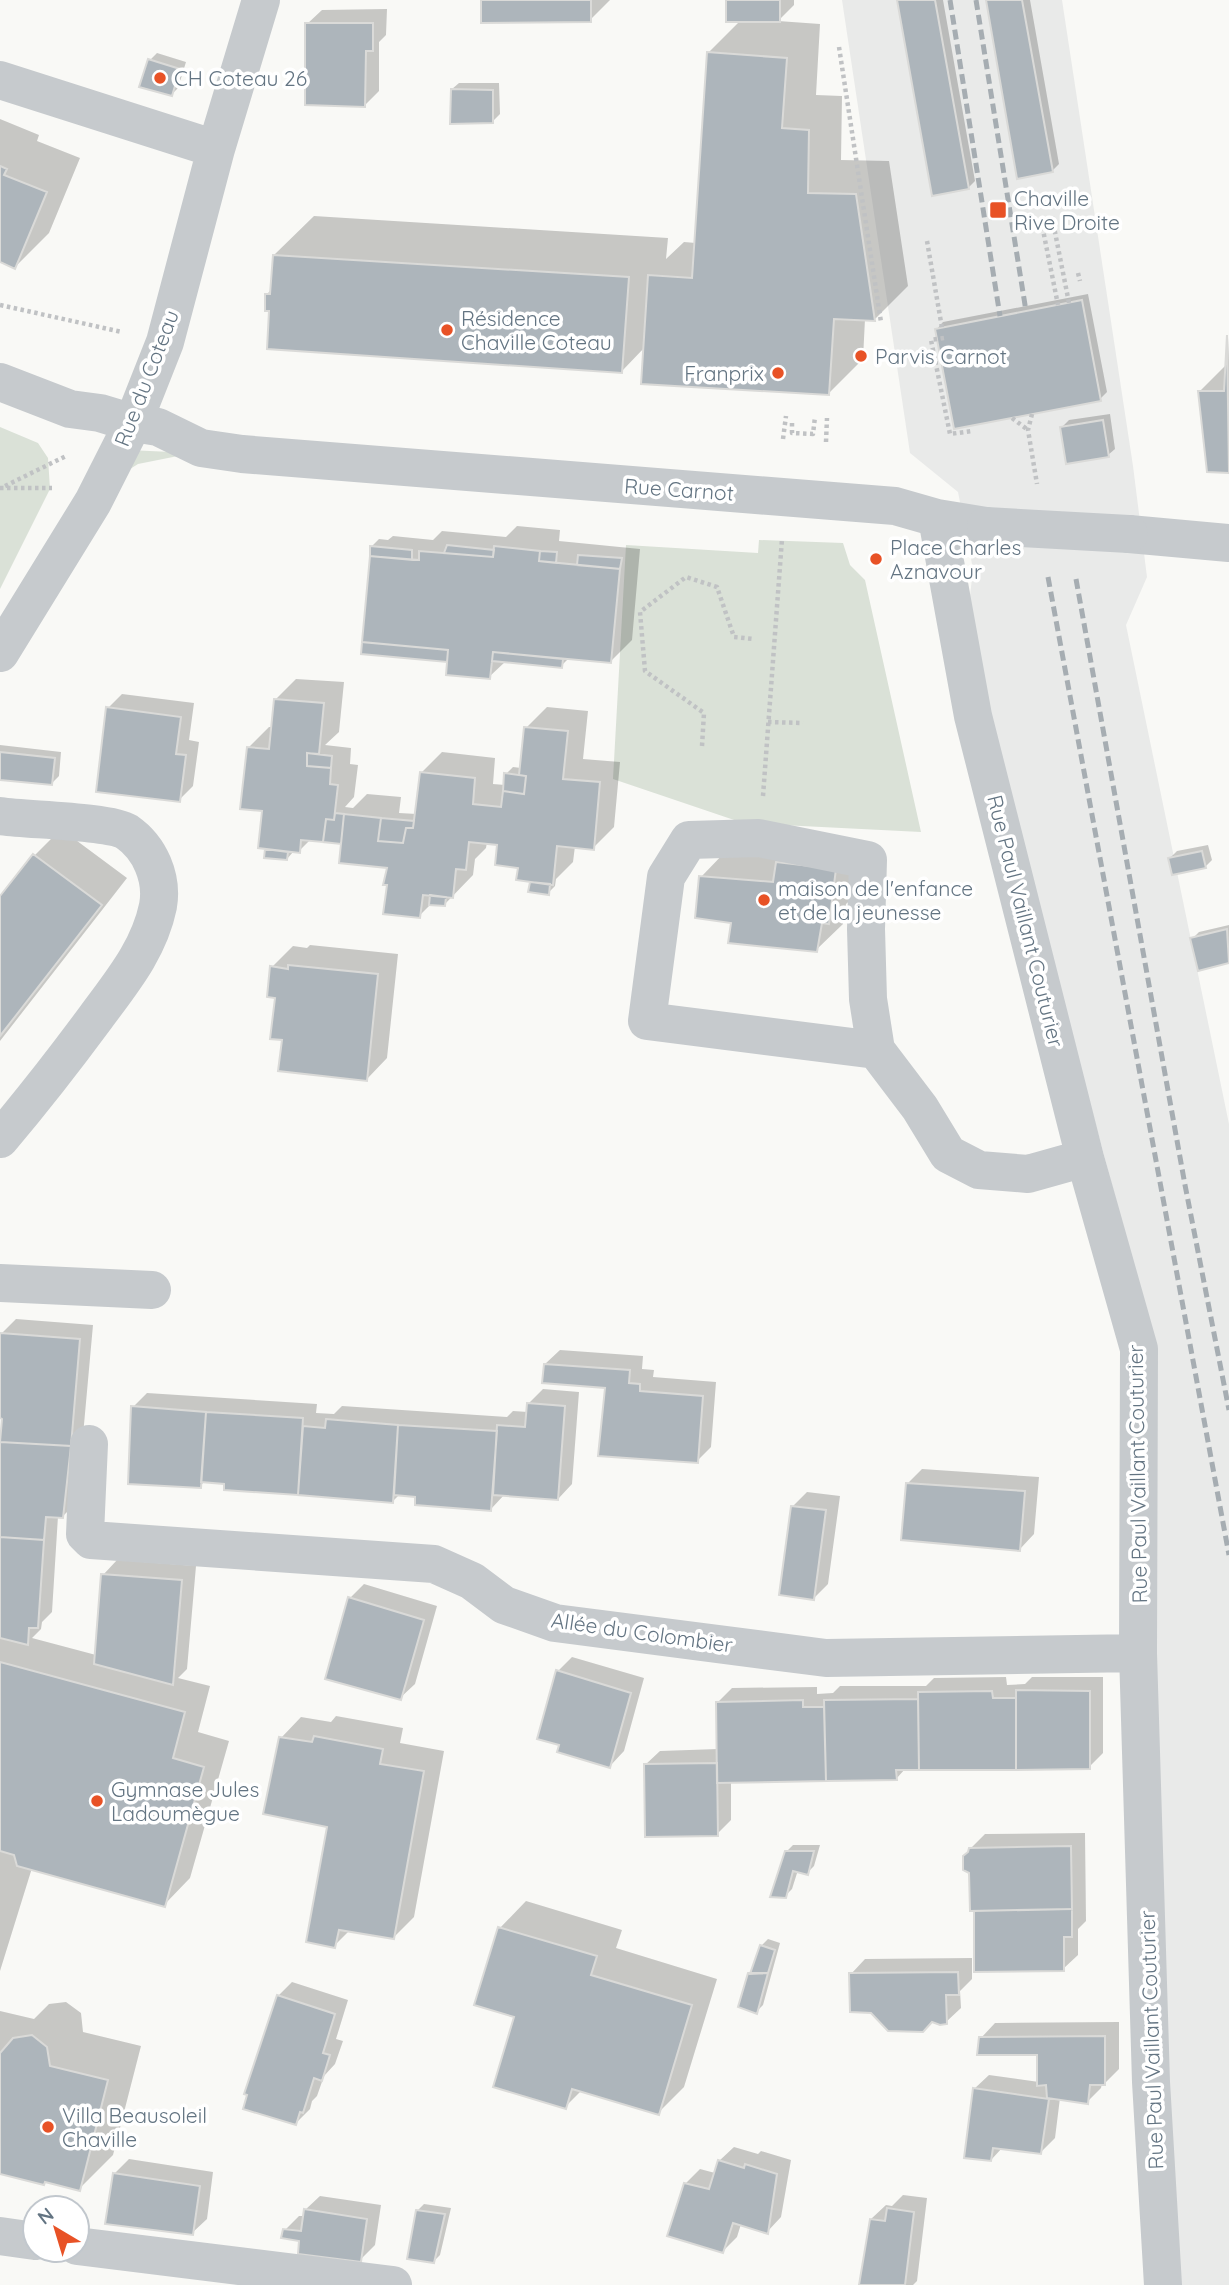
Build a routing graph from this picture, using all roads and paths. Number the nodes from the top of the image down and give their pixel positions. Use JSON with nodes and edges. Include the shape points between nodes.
{"nodes":[{"id":1,"x":261,"y":0,"type":"edge"},
{"id":2,"x":839,"y":47,"type":"dead end"},
{"id":3,"x":0,"y":80,"type":"edge"},
{"id":4,"x":216,"y":149,"type":"junction"},
{"id":5,"x":1052,"y":217,"type":"dead end"},
{"id":6,"x":1041,"y":219,"type":"dead end"},
{"id":7,"x":927,"y":241,"type":"dead end"},
{"id":8,"x":1078,"y":273,"type":"dead end"},
{"id":9,"x":1080,"y":281,"type":"dead end"},
{"id":10,"x":1069,"y":303,"type":"dead end"},
{"id":11,"x":0,"y":305,"type":"edge"},
{"id":12,"x":1058,"y":305,"type":"dead end"},
{"id":13,"x":881,"y":322,"type":"dead end"},
{"id":14,"x":942,"y":328,"type":"dead end"},
{"id":15,"x":944,"y":338,"type":"dead end"},
{"id":16,"x":165,"y":342,"type":"junction"},
{"id":17,"x":0,"y":382,"type":"edge"},
{"id":18,"x":1032,"y":414,"type":"dead end"},
{"id":19,"x":786,"y":416,"type":"dead end"},
{"id":20,"x":815,"y":418,"type":"dead end"},
{"id":21,"x":827,"y":418,"type":"dead end"},
{"id":22,"x":1012,"y":418,"type":"dead end"},
{"id":23,"x":133,"y":423,"type":"junction"},
{"id":24,"x":792,"y":423,"type":"dead end"},
{"id":25,"x":1028,"y":430,"type":"junction"},
{"id":26,"x":972,"y":431,"type":"dead end"},
{"id":27,"x":783,"y":439,"type":"dead end"},
{"id":28,"x":826,"y":442,"type":"dead end"},
{"id":29,"x":1039,"y":496,"type":"dead end"},
{"id":30,"x":782,"y":497,"type":"junction"},
{"id":31,"x":937,"y":518,"type":"junction"},
{"id":32,"x":1229,"y":543,"type":"edge"},
{"id":33,"x":753,"y":639,"type":"dead end"},
{"id":34,"x":0,"y":653,"type":"edge"},
{"id":35,"x":768,"y":722,"type":"junction"},
{"id":36,"x":803,"y":723,"type":"dead end"},
{"id":37,"x":702,"y":746,"type":"dead end"},
{"id":38,"x":0,"y":816,"type":"edge"},
{"id":39,"x":759,"y":838,"type":"junction"},
{"id":40,"x":876,"y":1050,"type":"junction"},
{"id":41,"x":0,"y":1139,"type":"edge"},
{"id":42,"x":1085,"y":1158,"type":"junction"},
{"id":43,"x":0,"y":1283,"type":"edge"},
{"id":44,"x":152,"y":1290,"type":"dead end"},
{"id":45,"x":89,"y":1444,"type":"dead end"},
{"id":46,"x":1138,"y":1653,"type":"junction"},
{"id":47,"x":0,"y":2236,"type":"edge"},
{"id":48,"x":21,"y":2239,"type":"edge"},
{"id":49,"x":91,"y":2248,"type":"edge"},
{"id":50,"x":393,"y":2285,"type":"edge"},
{"id":51,"x":1163,"y":2285,"type":"edge"}],
"edges":[{"from":1,"to":4,"type":"street","name":"Rue du Coteau"},
{"from":2,"to":13,"type":"path"},
{"from":3,"to":4,"type":"street"},
{"from":4,"to":16,"type":"street","name":"Rue du Coteau"},
{"from":5,"to":10,"type":"path"},
{"from":6,"to":12,"type":"path"},
{"from":7,"to":14,"type":"path"},
{"from":8,"to":9,"type":"path"},
{"from":11,"to":16,"type":"path"},
{"from":15,"to":26,"type":"path","via":[[931,340],[950,435]]},
{"from":16,"to":23,"type":"street","name":"Rue du Coteau"},
{"from":17,"to":23,"type":"street","name":"Rue Carnot","via":[[70,409]]},
{"from":18,"to":25,"type":"path"},
{"from":19,"to":27,"type":"path"},
{"from":20,"to":24,"type":"path","via":[[813,434],[792,433]]},
{"from":21,"to":28,"type":"path"},
{"from":22,"to":25,"type":"path"},
{"from":23,"to":30,"type":"street","name":"Rue Carnot","via":[[158,427],[201,448],[242,454]]},
{"from":23,"to":34,"type":"street","name":"Rue du Coteau","via":[[93,502]]},
{"from":25,"to":29,"type":"path"},
{"from":30,"to":31,"type":"street","name":"Rue Carnot","via":[[895,506]]},
{"from":30,"to":35,"type":"path"},
{"from":31,"to":32,"type":"street","name":"Rue Carnot","bridge":true,"via":[[986,526]]},
{"from":31,"to":42,"type":"street","name":"Rue Paul Vaillant Couturier","via":[[973,716]]},
{"from":33,"to":37,"type":"path","via":[[734,637],[717,587],[686,577],[640,612],[645,670],[704,713]]},
{"from":35,"to":36,"type":"path"},
{"from":35,"to":39,"type":"path"},
{"from":38,"to":41,"type":"street","via":[[125,830],[146,849],[158,877],[158,906],[141,956]]},
{"from":39,"to":40,"type":"street","via":[[868,860],[868,999]]},
{"from":39,"to":40,"type":"street","via":[[689,840],[666,877],[647,1021]]},
{"from":40,"to":42,"type":"street","via":[[948,1154],[979,1170],[1028,1174]]},
{"from":42,"to":46,"type":"street","name":"Rue Paul Vaillant Couturier","via":[[1139,1349]]},
{"from":43,"to":44,"type":"street"},
{"from":45,"to":46,"type":"street","name":"Allée du Colombier","via":[[85,1534],[91,1540],[434,1564],[472,1581],[504,1605],[555,1623],[826,1658]]},
{"from":46,"to":51,"type":"street","name":"Rue Paul Vaillant Couturier","via":[[1151,2082]]},
{"from":47,"to":48,"type":"street"},
{"from":49,"to":50,"type":"street"}]}
